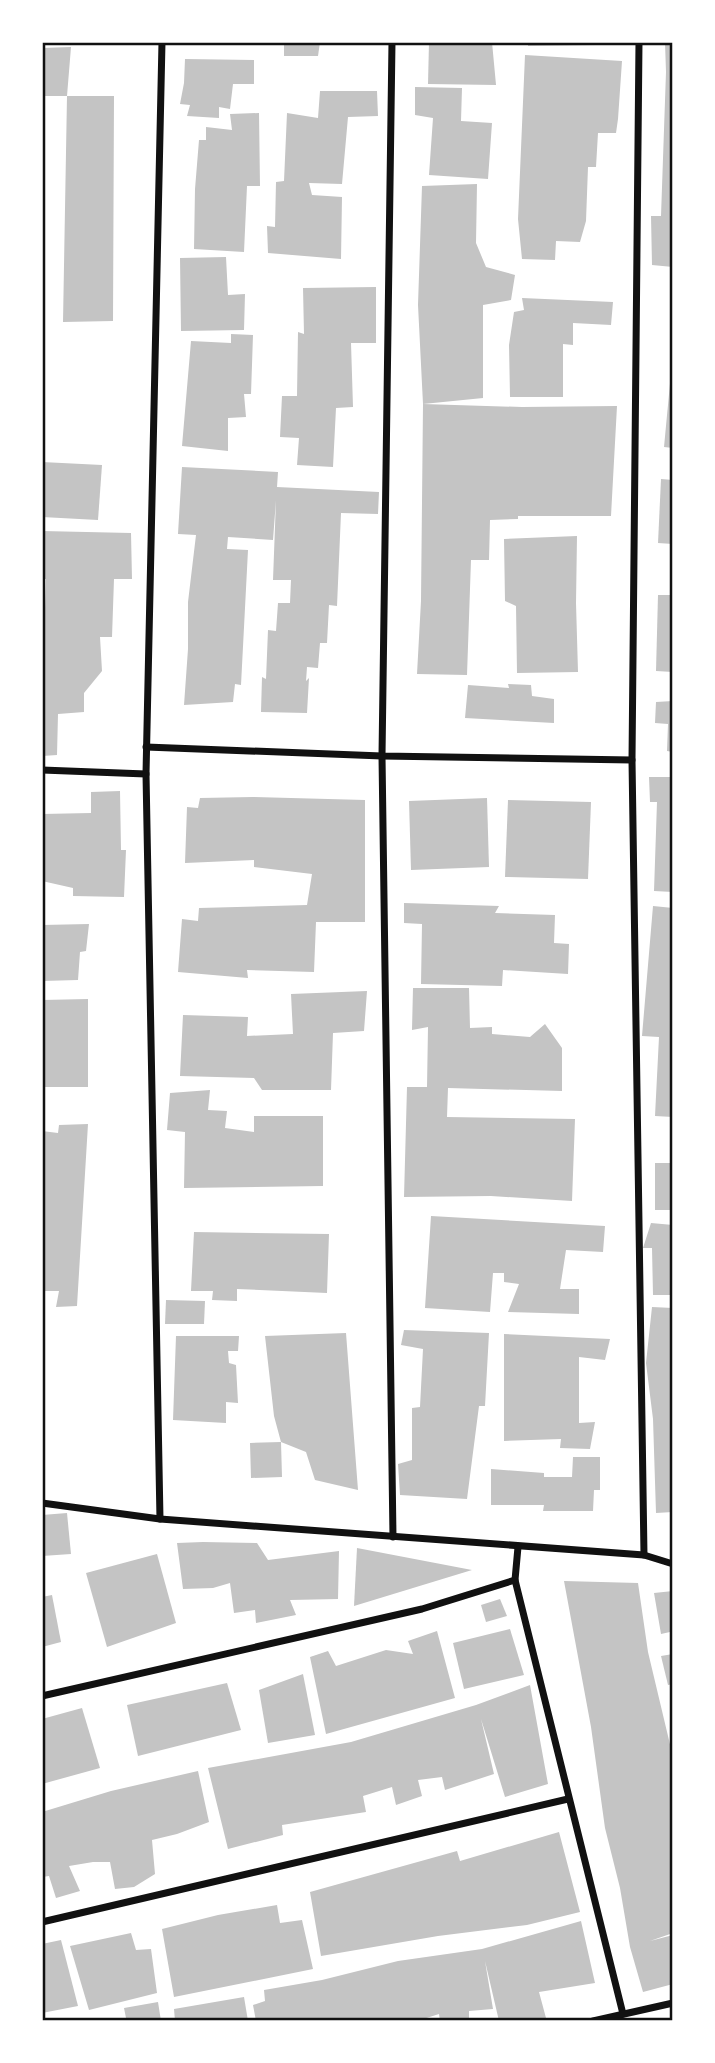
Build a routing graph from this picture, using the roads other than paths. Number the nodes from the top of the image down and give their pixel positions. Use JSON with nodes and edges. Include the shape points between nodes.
{"nodes":[{"id":1,"x":162,"y":42,"type":"edge"},
{"id":2,"x":392,"y":42,"type":"edge"},
{"id":3,"x":639,"y":42,"type":"edge"},
{"id":4,"x":146,"y":747,"type":"junction"},
{"id":5,"x":382,"y":756,"type":"junction"},
{"id":6,"x":632,"y":760,"type":"junction"},
{"id":7,"x":42,"y":770,"type":"edge"},
{"id":8,"x":146,"y":774,"type":"junction"},
{"id":9,"x":42,"y":1503,"type":"edge"},
{"id":10,"x":160,"y":1519,"type":"junction"},
{"id":11,"x":393,"y":1537,"type":"junction"},
{"id":12,"x":518,"y":1547,"type":"junction"},
{"id":13,"x":644,"y":1555,"type":"junction"},
{"id":14,"x":673,"y":1564,"type":"edge"},
{"id":15,"x":515,"y":1580,"type":"junction"},
{"id":16,"x":42,"y":1696,"type":"edge"},
{"id":17,"x":568,"y":1799,"type":"junction"},
{"id":18,"x":42,"y":1922,"type":"edge"},
{"id":19,"x":673,"y":2003,"type":"edge"},
{"id":20,"x":623,"y":2014,"type":"junction"},
{"id":21,"x":593,"y":2021,"type":"edge"}],
"edges":[{"from":1,"to":4,"type":"street"},
{"from":2,"to":5,"type":"street"},
{"from":3,"to":6,"type":"street"},
{"from":4,"to":5,"type":"street"},
{"from":4,"to":8,"type":"street"},
{"from":5,"to":6,"type":"street"},
{"from":5,"to":11,"type":"street"},
{"from":6,"to":13,"type":"street"},
{"from":7,"to":8,"type":"street"},
{"from":8,"to":10,"type":"street"},
{"from":9,"to":10,"type":"street"},
{"from":10,"to":11,"type":"street"},
{"from":11,"to":12,"type":"street"},
{"from":12,"to":13,"type":"street"},
{"from":12,"to":15,"type":"street"},
{"from":13,"to":14,"type":"street"},
{"from":15,"to":16,"type":"street","via":[[422,1609]]},
{"from":15,"to":17,"type":"street"},
{"from":17,"to":18,"type":"street"},
{"from":17,"to":20,"type":"street"},
{"from":19,"to":20,"type":"street"},
{"from":20,"to":21,"type":"street"}]}
